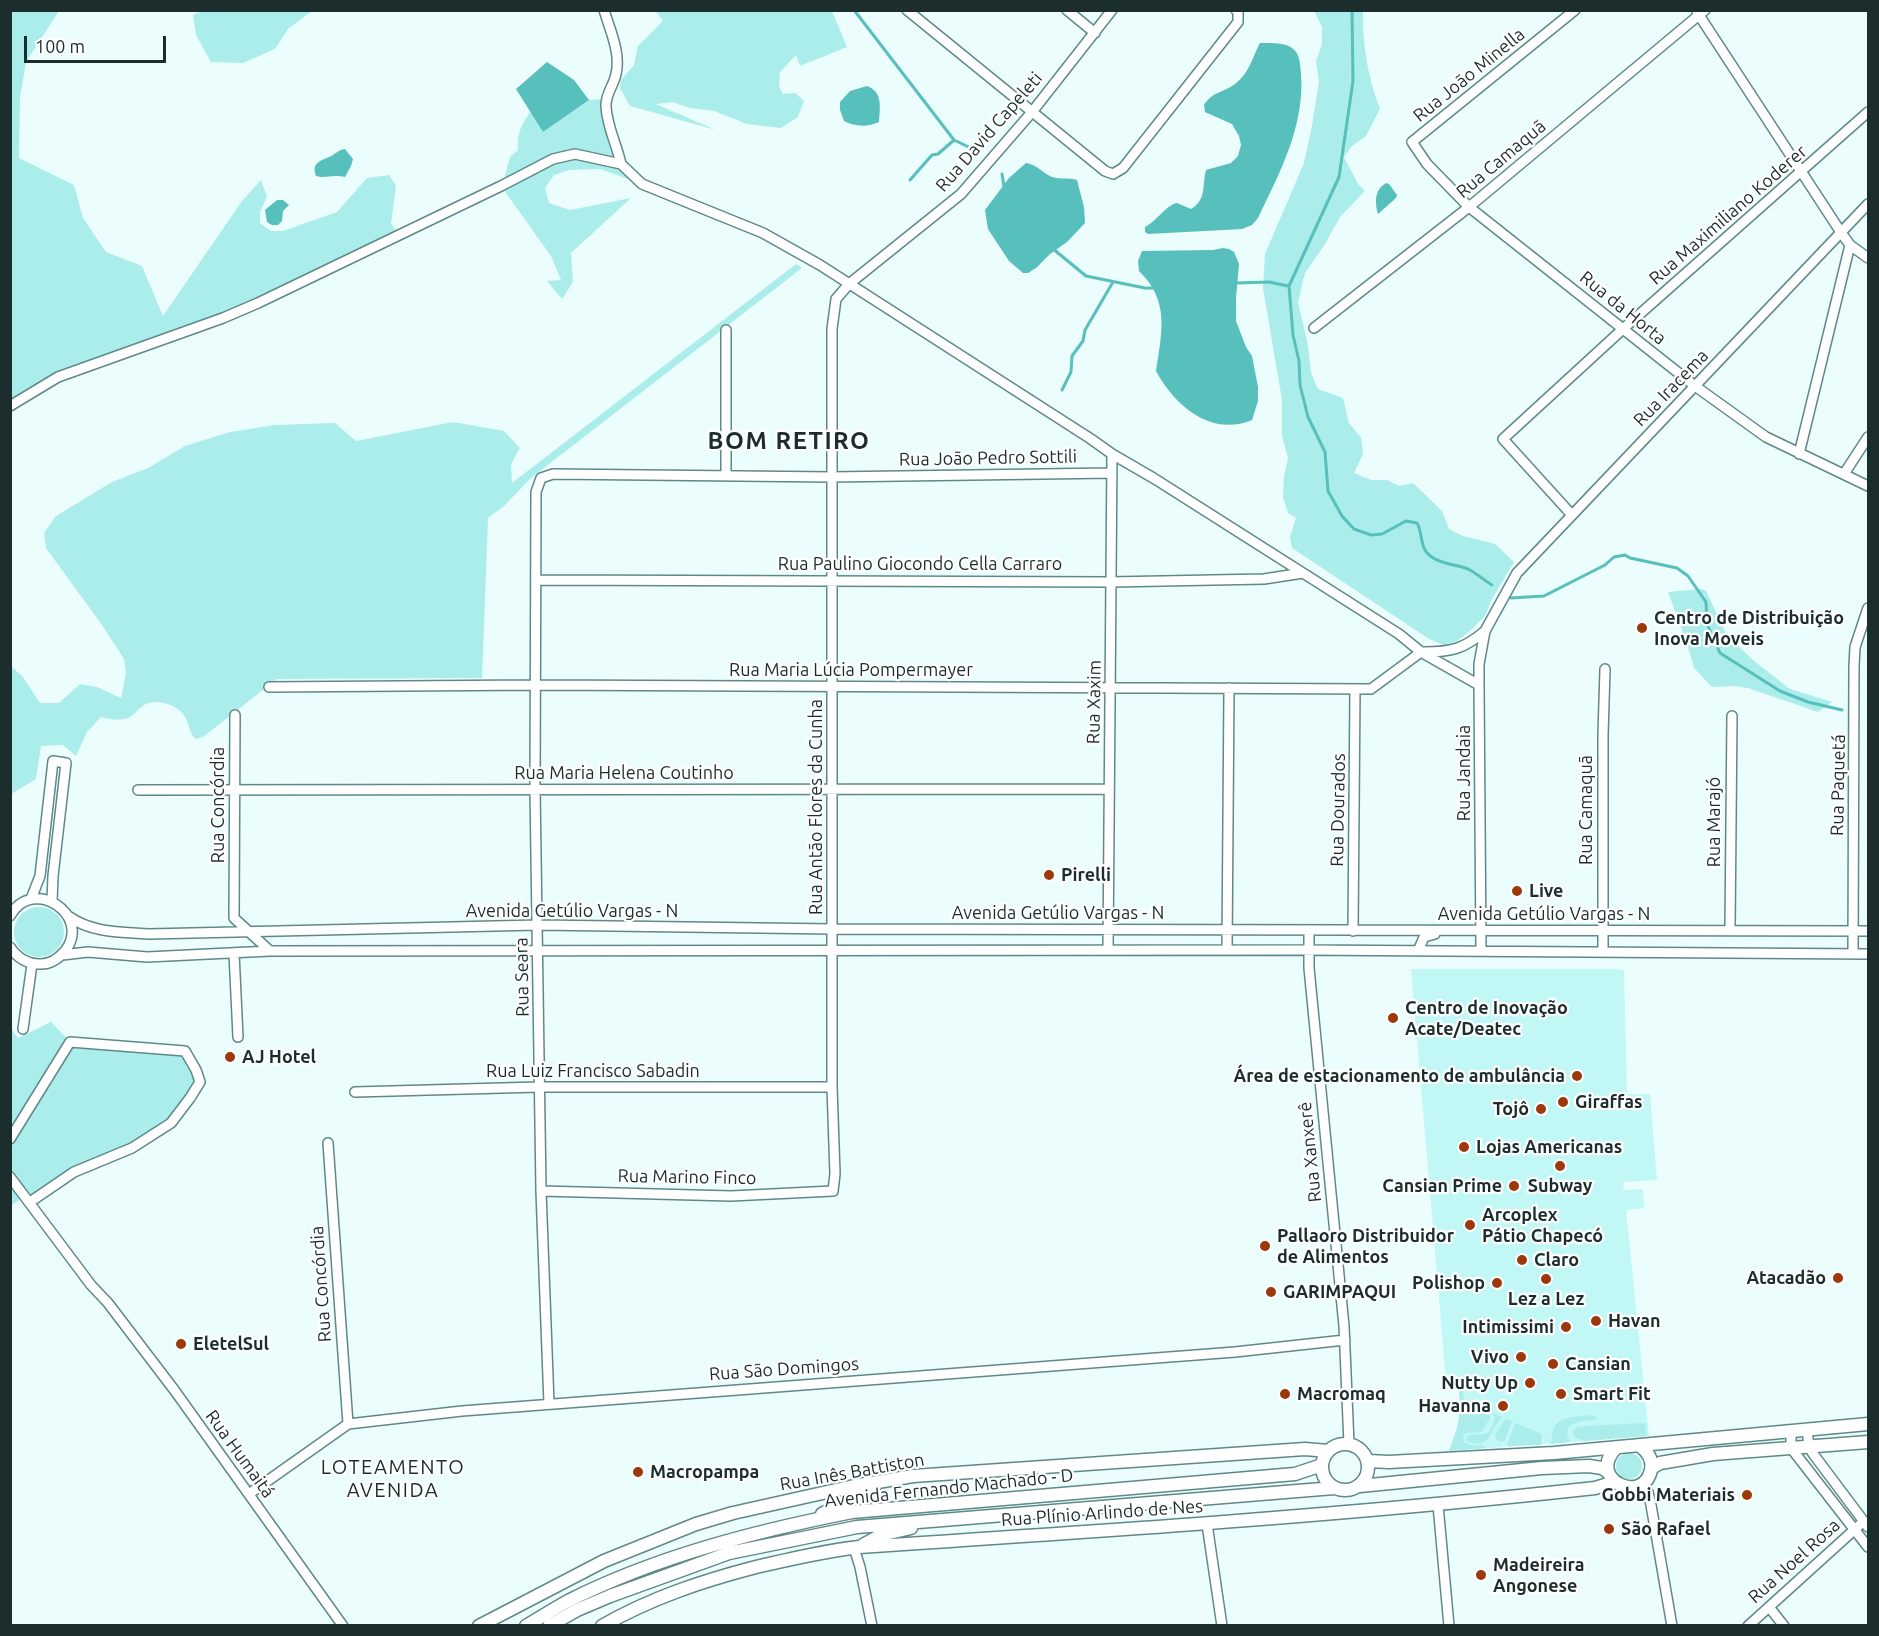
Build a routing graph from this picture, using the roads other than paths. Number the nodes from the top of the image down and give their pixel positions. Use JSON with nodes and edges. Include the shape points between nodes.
{"nodes":[{"id":1,"x":604,"y":10,"type":"edge"},
{"id":2,"x":907,"y":10,"type":"edge"},
{"id":3,"x":1067,"y":10,"type":"edge"},
{"id":4,"x":1112,"y":10,"type":"edge"},
{"id":5,"x":1575,"y":10,"type":"edge"},
{"id":6,"x":1237,"y":11,"type":"edge"},
{"id":7,"x":1700,"y":12,"type":"edge"},
{"id":8,"x":1095,"y":33,"type":"junction"},
{"id":9,"x":1032,"y":112,"type":"junction"},
{"id":10,"x":1869,"y":112,"type":"edge"},
{"id":11,"x":1412,"y":142,"type":"joint"},
{"id":12,"x":621,"y":164,"type":"junction"},
{"id":13,"x":1802,"y":172,"type":"junction"},
{"id":14,"x":1869,"y":204,"type":"edge"},
{"id":15,"x":1470,"y":207,"type":"junction"},
{"id":16,"x":1842,"y":234,"type":"junction"},
{"id":17,"x":1850,"y":245,"type":"junction"},
{"id":18,"x":1869,"y":258,"type":"edge"},
{"id":19,"x":849,"y":284,"type":"junction"},
{"id":20,"x":1314,"y":328,"type":"dead end"},
{"id":21,"x":1624,"y":328,"type":"junction"},
{"id":22,"x":726,"y":330,"type":"dead end"},
{"id":23,"x":1695,"y":386,"type":"junction"},
{"id":24,"x":10,"y":406,"type":"edge"},
{"id":25,"x":1869,"y":436,"type":"edge"},
{"id":26,"x":1112,"y":454,"type":"junction"},
{"id":27,"x":1799,"y":454,"type":"junction"},
{"id":28,"x":1112,"y":473,"type":"junction"},
{"id":29,"x":1844,"y":474,"type":"junction"},
{"id":30,"x":726,"y":476,"type":"junction"},
{"id":31,"x":831,"y":477,"type":"junction"},
{"id":32,"x":541,"y":478,"type":"joint"},
{"id":33,"x":1869,"y":486,"type":"edge"},
{"id":34,"x":1571,"y":514,"type":"junction"},
{"id":35,"x":1303,"y":573,"type":"junction"},
{"id":36,"x":537,"y":580,"type":"junction"},
{"id":37,"x":832,"y":580,"type":"junction"},
{"id":38,"x":1111,"y":582,"type":"junction"},
{"id":39,"x":1502,"y":598,"type":"joint"},
{"id":40,"x":1866,"y":613,"type":"edge"},
{"id":41,"x":1485,"y":631,"type":"junction"},
{"id":42,"x":1421,"y":652,"type":"junction"},
{"id":43,"x":1605,"y":669,"type":"dead end"},
{"id":44,"x":536,"y":685,"type":"junction"},
{"id":45,"x":1479,"y":685,"type":"junction"},
{"id":46,"x":269,"y":687,"type":"dead end"},
{"id":47,"x":831,"y":687,"type":"junction"},
{"id":48,"x":1110,"y":687,"type":"junction"},
{"id":49,"x":1229,"y":688,"type":"junction"},
{"id":50,"x":1355,"y":689,"type":"junction"},
{"id":51,"x":235,"y":715,"type":"dead end"},
{"id":52,"x":1731,"y":716,"type":"dead end"},
{"id":53,"x":235,"y":789,"type":"junction"},
{"id":54,"x":535,"y":789,"type":"junction"},
{"id":55,"x":832,"y":789,"type":"junction"},
{"id":56,"x":1109,"y":789,"type":"junction"},
{"id":57,"x":138,"y":790,"type":"dead end"},
{"id":58,"x":31,"y":899,"type":"junction"},
{"id":59,"x":52,"y":901,"type":"junction"},
{"id":60,"x":11,"y":913,"type":"edge"},
{"id":61,"x":68,"y":916,"type":"junction"},
{"id":62,"x":538,"y":925,"type":"junction"},
{"id":63,"x":833,"y":929,"type":"junction"},
{"id":64,"x":1730,"y":929,"type":"junction"},
{"id":65,"x":1108,"y":930,"type":"junction"},
{"id":66,"x":1228,"y":930,"type":"junction"},
{"id":67,"x":1309,"y":930,"type":"junction"},
{"id":68,"x":1353,"y":930,"type":"junction"},
{"id":69,"x":1452,"y":930,"type":"junction"},
{"id":70,"x":247,"y":931,"type":"junction"},
{"id":71,"x":1481,"y":931,"type":"junction"},
{"id":72,"x":1603,"y":931,"type":"junction"},
{"id":73,"x":1853,"y":931,"type":"junction"},
{"id":74,"x":1869,"y":931,"type":"edge"},
{"id":75,"x":10,"y":947,"type":"edge"},
{"id":76,"x":1108,"y":950,"type":"junction"},
{"id":77,"x":1227,"y":950,"type":"junction"},
{"id":78,"x":270,"y":951,"type":"junction"},
{"id":79,"x":833,"y":951,"type":"junction"},
{"id":80,"x":1308,"y":951,"type":"junction"},
{"id":81,"x":1418,"y":951,"type":"junction"},
{"id":82,"x":1481,"y":951,"type":"junction"},
{"id":83,"x":538,"y":952,"type":"junction"},
{"id":84,"x":1603,"y":952,"type":"junction"},
{"id":85,"x":234,"y":953,"type":"junction"},
{"id":86,"x":1852,"y":953,"type":"junction"},
{"id":87,"x":1869,"y":954,"type":"edge"},
{"id":88,"x":62,"y":955,"type":"junction"},
{"id":89,"x":32,"y":964,"type":"junction"},
{"id":90,"x":23,"y":1029,"type":"dead end"},
{"id":91,"x":238,"y":1036,"type":"dead end"},
{"id":92,"x":539,"y":1087,"type":"junction"},
{"id":93,"x":832,"y":1088,"type":"junction"},
{"id":94,"x":355,"y":1092,"type":"dead end"},
{"id":95,"x":10,"y":1139,"type":"edge"},
{"id":96,"x":328,"y":1143,"type":"dead end"},
{"id":97,"x":10,"y":1177,"type":"edge"},
{"id":98,"x":540,"y":1191,"type":"junction"},
{"id":99,"x":833,"y":1191,"type":"joint"},
{"id":100,"x":30,"y":1202,"type":"junction"},
{"id":101,"x":1345,"y":1340,"type":"junction"},
{"id":102,"x":549,"y":1404,"type":"junction"},
{"id":103,"x":348,"y":1424,"type":"junction"},
{"id":104,"x":1869,"y":1424,"type":"edge"},
{"id":105,"x":1808,"y":1429,"type":"junction"},
{"id":106,"x":1791,"y":1431,"type":"junction"},
{"id":107,"x":1869,"y":1442,"type":"edge"},
{"id":108,"x":1349,"y":1444,"type":"junction"},
{"id":109,"x":1640,"y":1446,"type":"junction"},
{"id":110,"x":1809,"y":1447,"type":"junction"},
{"id":111,"x":1616,"y":1448,"type":"junction"},
{"id":112,"x":1791,"y":1448,"type":"junction"},
{"id":113,"x":1328,"y":1451,"type":"junction"},
{"id":114,"x":1368,"y":1461,"type":"junction"},
{"id":115,"x":1322,"y":1465,"type":"junction"},
{"id":116,"x":1652,"y":1468,"type":"junction"},
{"id":117,"x":1611,"y":1477,"type":"junction"},
{"id":118,"x":884,"y":1481,"type":"junction"},
{"id":119,"x":1643,"y":1483,"type":"junction"},
{"id":120,"x":1360,"y":1486,"type":"junction"},
{"id":121,"x":1334,"y":1488,"type":"junction"},
{"id":122,"x":1841,"y":1492,"type":"junction"},
{"id":123,"x":249,"y":1494,"type":"junction"},
{"id":124,"x":1832,"y":1499,"type":"junction"},
{"id":125,"x":1438,"y":1505,"type":"junction"},
{"id":126,"x":970,"y":1516,"type":"junction"},
{"id":127,"x":812,"y":1520,"type":"junction"},
{"id":128,"x":1207,"y":1524,"type":"junction"},
{"id":129,"x":1866,"y":1524,"type":"edge"},
{"id":130,"x":1854,"y":1529,"type":"junction"},
{"id":131,"x":1869,"y":1547,"type":"edge"},
{"id":132,"x":857,"y":1548,"type":"junction"},
{"id":133,"x":1769,"y":1607,"type":"junction"},
{"id":134,"x":343,"y":1626,"type":"edge"},
{"id":135,"x":479,"y":1626,"type":"edge"},
{"id":136,"x":526,"y":1626,"type":"edge"},
{"id":137,"x":549,"y":1626,"type":"edge"},
{"id":138,"x":602,"y":1626,"type":"edge"},
{"id":139,"x":873,"y":1626,"type":"edge"},
{"id":140,"x":1222,"y":1626,"type":"edge"},
{"id":141,"x":1449,"y":1626,"type":"edge"},
{"id":142,"x":1672,"y":1626,"type":"edge"},
{"id":143,"x":1748,"y":1626,"type":"edge"},
{"id":144,"x":1784,"y":1626,"type":"edge"}],
"edges":[{"from":1,"to":12,"type":"street","via":[[617,62],[606,109]]},
{"from":2,"to":9,"type":"street"},
{"from":3,"to":8,"type":"street"},
{"from":4,"to":8,"type":"street","name":"Rua David Capeleti"},
{"from":5,"to":11,"type":"street","name":"Rua João Minella"},
{"from":6,"to":9,"type":"street","via":[[1235,26],[1123,168],[1113,174]]},
{"from":7,"to":13,"type":"street"},
{"from":7,"to":15,"type":"street","name":"Rua Camaquã"},
{"from":8,"to":9,"type":"street","name":"Rua David Capeleti"},
{"from":9,"to":19,"type":"street","name":"Rua David Capeleti","via":[[961,194]]},
{"from":10,"to":13,"type":"street","name":"Rua Maximiliano Koderer"},
{"from":11,"to":15,"type":"street","name":"Rua da Horta"},
{"from":12,"to":19,"type":"street","via":[[642,184],[763,233]]},
{"from":12,"to":24,"type":"street","via":[[575,154],[552,159],[258,303],[58,377]]},
{"from":13,"to":16,"type":"street"},
{"from":13,"to":21,"type":"street","name":"Rua Maximiliano Koderer"},
{"from":14,"to":16,"type":"street","name":"Rua Iracema"},
{"from":15,"to":20,"type":"street","name":"Rua Camaquã"},
{"from":15,"to":21,"type":"street","name":"Rua da Horta"},
{"from":16,"to":17,"type":"street"},
{"from":16,"to":23,"type":"street","name":"Rua Iracema"},
{"from":17,"to":18,"type":"street"},
{"from":17,"to":27,"type":"street"},
{"from":19,"to":26,"type":"street"},
{"from":19,"to":31,"type":"street","name":"Rua Antão Flores da Cunha","via":[[836,299],[832,329]]},
{"from":21,"to":23,"type":"street","name":"Rua da Horta"},
{"from":21,"to":34,"type":"street","name":"Rua Maximiliano Koderer","via":[[1503,439]]},
{"from":22,"to":30,"type":"street"},
{"from":23,"to":27,"type":"street","name":"Rua da Horta","via":[[1766,437]]},
{"from":23,"to":34,"type":"street","name":"Rua Iracema"},
{"from":25,"to":29,"type":"street"},
{"from":26,"to":28,"type":"street","name":"Rua Xaxim"},
{"from":26,"to":35,"type":"street"},
{"from":27,"to":29,"type":"street","name":"Rua da Horta"},
{"from":28,"to":31,"type":"street","name":"Rua João Pedro Sottili"},
{"from":28,"to":38,"type":"street","name":"Rua Xaxim"},
{"from":29,"to":33,"type":"street","name":"Rua da Horta"},
{"from":30,"to":31,"type":"street","name":"Rua João Pedro Sottili"},
{"from":30,"to":32,"type":"street","name":"Rua João Pedro Sottili","via":[[553,474]]},
{"from":31,"to":37,"type":"street","name":"Rua Antão Flores da Cunha"},
{"from":32,"to":36,"type":"street","name":"Rua Seara","via":[[536,492]]},
{"from":34,"to":39,"type":"street","name":"Rua Iracema","via":[[1517,573]]},
{"from":35,"to":38,"type":"street","name":"Rua Paulino Giocondo Cella Carraro","via":[[1264,579]]},
{"from":35,"to":42,"type":"street"},
{"from":36,"to":37,"type":"street","name":"Rua Paulino Giocondo Cella Carraro"},
{"from":36,"to":44,"type":"street","name":"Rua Seara"},
{"from":37,"to":38,"type":"street","name":"Rua Paulino Giocondo Cella Carraro"},
{"from":37,"to":47,"type":"street","name":"Rua Antão Flores da Cunha"},
{"from":38,"to":48,"type":"street","name":"Rua Xaxim"},
{"from":39,"to":41,"type":"street","name":"Rua Jandaia"},
{"from":40,"to":73,"type":"street","name":"Rua Paquetá","via":[[1855,647],[1854,666]]},
{"from":41,"to":42,"type":"street","via":[[1467,645],[1447,652]]},
{"from":41,"to":45,"type":"street","name":"Rua Jandaia"},
{"from":42,"to":45,"type":"street"},
{"from":42,"to":50,"type":"street","name":"Rua Maria Lúcia Pompermayer","via":[[1371,689]]},
{"from":43,"to":72,"type":"street","name":"Rua Camaquã"},
{"from":44,"to":46,"type":"street","name":"Rua Maria Lúcia Pompermayer"},
{"from":44,"to":47,"type":"street","name":"Rua Maria Lúcia Pompermayer"},
{"from":44,"to":54,"type":"street","name":"Rua Seara"},
{"from":45,"to":71,"type":"street","name":"Rua Jandaia"},
{"from":47,"to":48,"type":"street","name":"Rua Maria Lúcia Pompermayer"},
{"from":47,"to":55,"type":"street","name":"Rua Antão Flores da Cunha"},
{"from":48,"to":49,"type":"street","name":"Rua Maria Lúcia Pompermayer"},
{"from":48,"to":56,"type":"street","name":"Rua Xaxim"},
{"from":49,"to":50,"type":"street","name":"Rua Maria Lúcia Pompermayer"},
{"from":49,"to":66,"type":"street"},
{"from":50,"to":68,"type":"street","name":"Rua Dourados"},
{"from":51,"to":53,"type":"street","name":"Rua Concórdia"},
{"from":52,"to":64,"type":"street","name":"Rua Marajó"},
{"from":53,"to":54,"type":"street","name":"Rua Maria Helena Coutinho"},
{"from":53,"to":57,"type":"street","name":"Rua Maria Helena Coutinho"},
{"from":53,"to":70,"type":"street","name":"Rua Concórdia","via":[[234,918]]},
{"from":54,"to":55,"type":"street","name":"Rua Maria Helena Coutinho"},
{"from":54,"to":62,"type":"street","name":"Rua Seara"},
{"from":55,"to":56,"type":"street","name":"Rua Maria Helena Coutinho"},
{"from":55,"to":63,"type":"street","name":"Rua Antão Flores da Cunha"},
{"from":56,"to":65,"type":"street","name":"Rua Xaxim"},
{"from":58,"to":59,"type":"street"},
{"from":58,"to":59,"type":"street","via":[[40,876],[53,761],[66,763]]},
{"from":58,"to":60,"type":"street"},
{"from":59,"to":61,"type":"street","name":"Avenida Getúlio Vargas - N"},
{"from":61,"to":70,"type":"street","name":"Avenida Getúlio Vargas - N","via":[[92,929],[149,934]]},
{"from":61,"to":88,"type":"street","via":[[71,937]]},
{"from":62,"to":63,"type":"street","name":"Avenida Getúlio Vargas - N"},
{"from":62,"to":70,"type":"street","name":"Avenida Getúlio Vargas - N"},
{"from":62,"to":83,"type":"street","name":"Rua Seara"},
{"from":63,"to":65,"type":"street","name":"Avenida Getúlio Vargas - N"},
{"from":63,"to":79,"type":"street","name":"Rua Antão Flores da Cunha"},
{"from":64,"to":72,"type":"street","name":"Avenida Getúlio Vargas - N"},
{"from":64,"to":73,"type":"street","name":"Avenida Getúlio Vargas - N"},
{"from":65,"to":66,"type":"street","name":"Avenida Getúlio Vargas - N"},
{"from":65,"to":76,"type":"street","name":"Rua Xaxim"},
{"from":66,"to":67,"type":"street","name":"Avenida Getúlio Vargas - N"},
{"from":66,"to":77,"type":"street"},
{"from":67,"to":68,"type":"street","name":"Avenida Getúlio Vargas - N"},
{"from":67,"to":80,"type":"street","name":"Rua Xanxerê"},
{"from":68,"to":69,"type":"street","name":"Avenida Getúlio Vargas - N"},
{"from":69,"to":71,"type":"street","name":"Avenida Getúlio Vargas - N"},
{"from":69,"to":81,"type":"street","via":[[1424,937]]},
{"from":70,"to":78,"type":"street","name":"Rua Concórdia"},
{"from":71,"to":72,"type":"street","name":"Avenida Getúlio Vargas - N"},
{"from":71,"to":82,"type":"street","name":"Rua Jandaia"},
{"from":72,"to":84,"type":"street","name":"Rua Camaquã"},
{"from":73,"to":74,"type":"street","name":"Avenida Getúlio Vargas - N"},
{"from":73,"to":86,"type":"street","name":"Rua Paquetá"},
{"from":75,"to":89,"type":"street"},
{"from":76,"to":77,"type":"street","name":"Avenida Getúlio Vargas - N"},
{"from":76,"to":79,"type":"street","name":"Avenida Getúlio Vargas - N"},
{"from":77,"to":80,"type":"street","name":"Avenida Getúlio Vargas - N"},
{"from":78,"to":83,"type":"street","name":"Avenida Getúlio Vargas - N"},
{"from":78,"to":85,"type":"street","name":"Avenida Getúlio Vargas - N"},
{"from":79,"to":83,"type":"street","name":"Avenida Getúlio Vargas - N"},
{"from":79,"to":93,"type":"street","name":"Rua Antão Flores da Cunha"},
{"from":80,"to":81,"type":"street","name":"Avenida Getúlio Vargas - N"},
{"from":80,"to":101,"type":"street","name":"Rua Xanxerê"},
{"from":81,"to":82,"type":"street","name":"Avenida Getúlio Vargas - N"},
{"from":82,"to":84,"type":"street","name":"Avenida Getúlio Vargas - N"},
{"from":83,"to":92,"type":"street","name":"Rua Seara"},
{"from":84,"to":86,"type":"street","name":"Avenida Getúlio Vargas - N"},
{"from":85,"to":88,"type":"street","name":"Avenida Getúlio Vargas - N"},
{"from":85,"to":91,"type":"street"},
{"from":86,"to":87,"type":"street","name":"Avenida Getúlio Vargas - N"},
{"from":88,"to":89,"type":"street","name":"Avenida Getúlio Vargas - N","via":[[43,964]]},
{"from":89,"to":90,"type":"street"},
{"from":92,"to":93,"type":"street","name":"Rua Luiz Francisco Sabadin"},
{"from":92,"to":94,"type":"street","name":"Rua Luiz Francisco Sabadin"},
{"from":92,"to":98,"type":"street","name":"Rua Seara"},
{"from":93,"to":99,"type":"street","name":"Rua Antão Flores da Cunha"},
{"from":95,"to":100,"type":"street","via":[[70,1042],[185,1051],[196,1070],[200,1082],[171,1123],[132,1148],[74,1172]]},
{"from":96,"to":103,"type":"street","name":"Rua Concórdia"},
{"from":97,"to":100,"type":"street","name":"Rua Humaitá"},
{"from":98,"to":99,"type":"street","name":"Rua Marino Finco","via":[[731,1196]]},
{"from":98,"to":102,"type":"street","name":"Rua Seara"},
{"from":100,"to":123,"type":"street","name":"Rua Humaitá"},
{"from":101,"to":102,"type":"street","name":"Rua São Domingos","via":[[1235,1352]]},
{"from":101,"to":108,"type":"street","name":"Rua Xanxerê"},
{"from":102,"to":103,"type":"street","name":"Rua São Domingos"},
{"from":103,"to":123,"type":"street","name":"Rua São Domingos"},
{"from":104,"to":105,"type":"main road"},
{"from":105,"to":106,"type":"main road"},
{"from":105,"to":110,"type":"street"},
{"from":106,"to":109,"type":"main road"},
{"from":106,"to":112,"type":"street"},
{"from":107,"to":110,"type":"main road"},
{"from":108,"to":113,"type":"main road"},
{"from":108,"to":114,"type":"main road","via":[[1360,1449]]},
{"from":109,"to":111,"type":"main road"},
{"from":109,"to":116,"type":"main road","via":[[1649,1455]]},
{"from":110,"to":112,"type":"main road"},
{"from":110,"to":122,"type":"street"},
{"from":111,"to":114,"type":"main road"},
{"from":111,"to":117,"type":"main road","via":[[1609,1459]]},
{"from":112,"to":116,"type":"main road","via":[[1713,1454],[1660,1463]]},
{"from":112,"to":124,"type":"street"},
{"from":113,"to":115,"type":"main road"},
{"from":113,"to":118,"type":"main road","name":"Rua Inês Battiston","via":[[1305,1449]]},
{"from":114,"to":120,"type":"main road","via":[[1368,1474]]},
{"from":115,"to":121,"type":"main road","via":[[1325,1478]]},
{"from":115,"to":127,"type":"main road","name":"Avenida Fernando Machado - D","via":[[1295,1474],[852,1512]]},
{"from":116,"to":119,"type":"main road"},
{"from":117,"to":119,"type":"main road","via":[[1624,1487],[1634,1488]]},
{"from":117,"to":120,"type":"main road","via":[[1602,1468],[1589,1466]]},
{"from":117,"to":125,"type":"main road","name":"Rua Plínio Arlindo de Nes","via":[[1595,1488]]},
{"from":118,"to":127,"type":"main road"},
{"from":118,"to":135,"type":"main road","name":"Rua Inês Battiston","via":[[696,1524],[604,1561]]},
{"from":119,"to":142,"type":"street","via":[[1651,1505]]},
{"from":120,"to":121,"type":"main road","via":[[1347,1491]]},
{"from":121,"to":126,"type":"main road","name":"Avenida Fernando Machado - D"},
{"from":122,"to":124,"type":"street"},
{"from":122,"to":129,"type":"street"},
{"from":123,"to":134,"type":"street","name":"Rua Humaitá"},
{"from":124,"to":130,"type":"street"},
{"from":125,"to":128,"type":"main road","name":"Rua Plínio Arlindo de Nes"},
{"from":125,"to":141,"type":"street"},
{"from":126,"to":132,"type":"main road","via":[[950,1524],[881,1535]]},
{"from":126,"to":137,"type":"main road","name":"Avenida Fernando Machado - D","via":[[857,1527],[729,1553],[610,1596]]},
{"from":127,"to":136,"type":"main road","name":"Avenida Fernando Machado - D","via":[[724,1542],[646,1568],[570,1600]]},
{"from":128,"to":132,"type":"main road","name":"Rua Plínio Arlindo de Nes"},
{"from":128,"to":140,"type":"street"},
{"from":129,"to":130,"type":"street","name":"Rua Noel Rosa"},
{"from":130,"to":131,"type":"street"},
{"from":130,"to":133,"type":"street","name":"Rua Noel Rosa"},
{"from":132,"to":138,"type":"main road","name":"Rua Plínio Arlindo de Nes","via":[[813,1553],[710,1579],[621,1614]]},
{"from":132,"to":139,"type":"street"},
{"from":133,"to":143,"type":"street","name":"Rua Noel Rosa"},
{"from":133,"to":144,"type":"street"}]}
